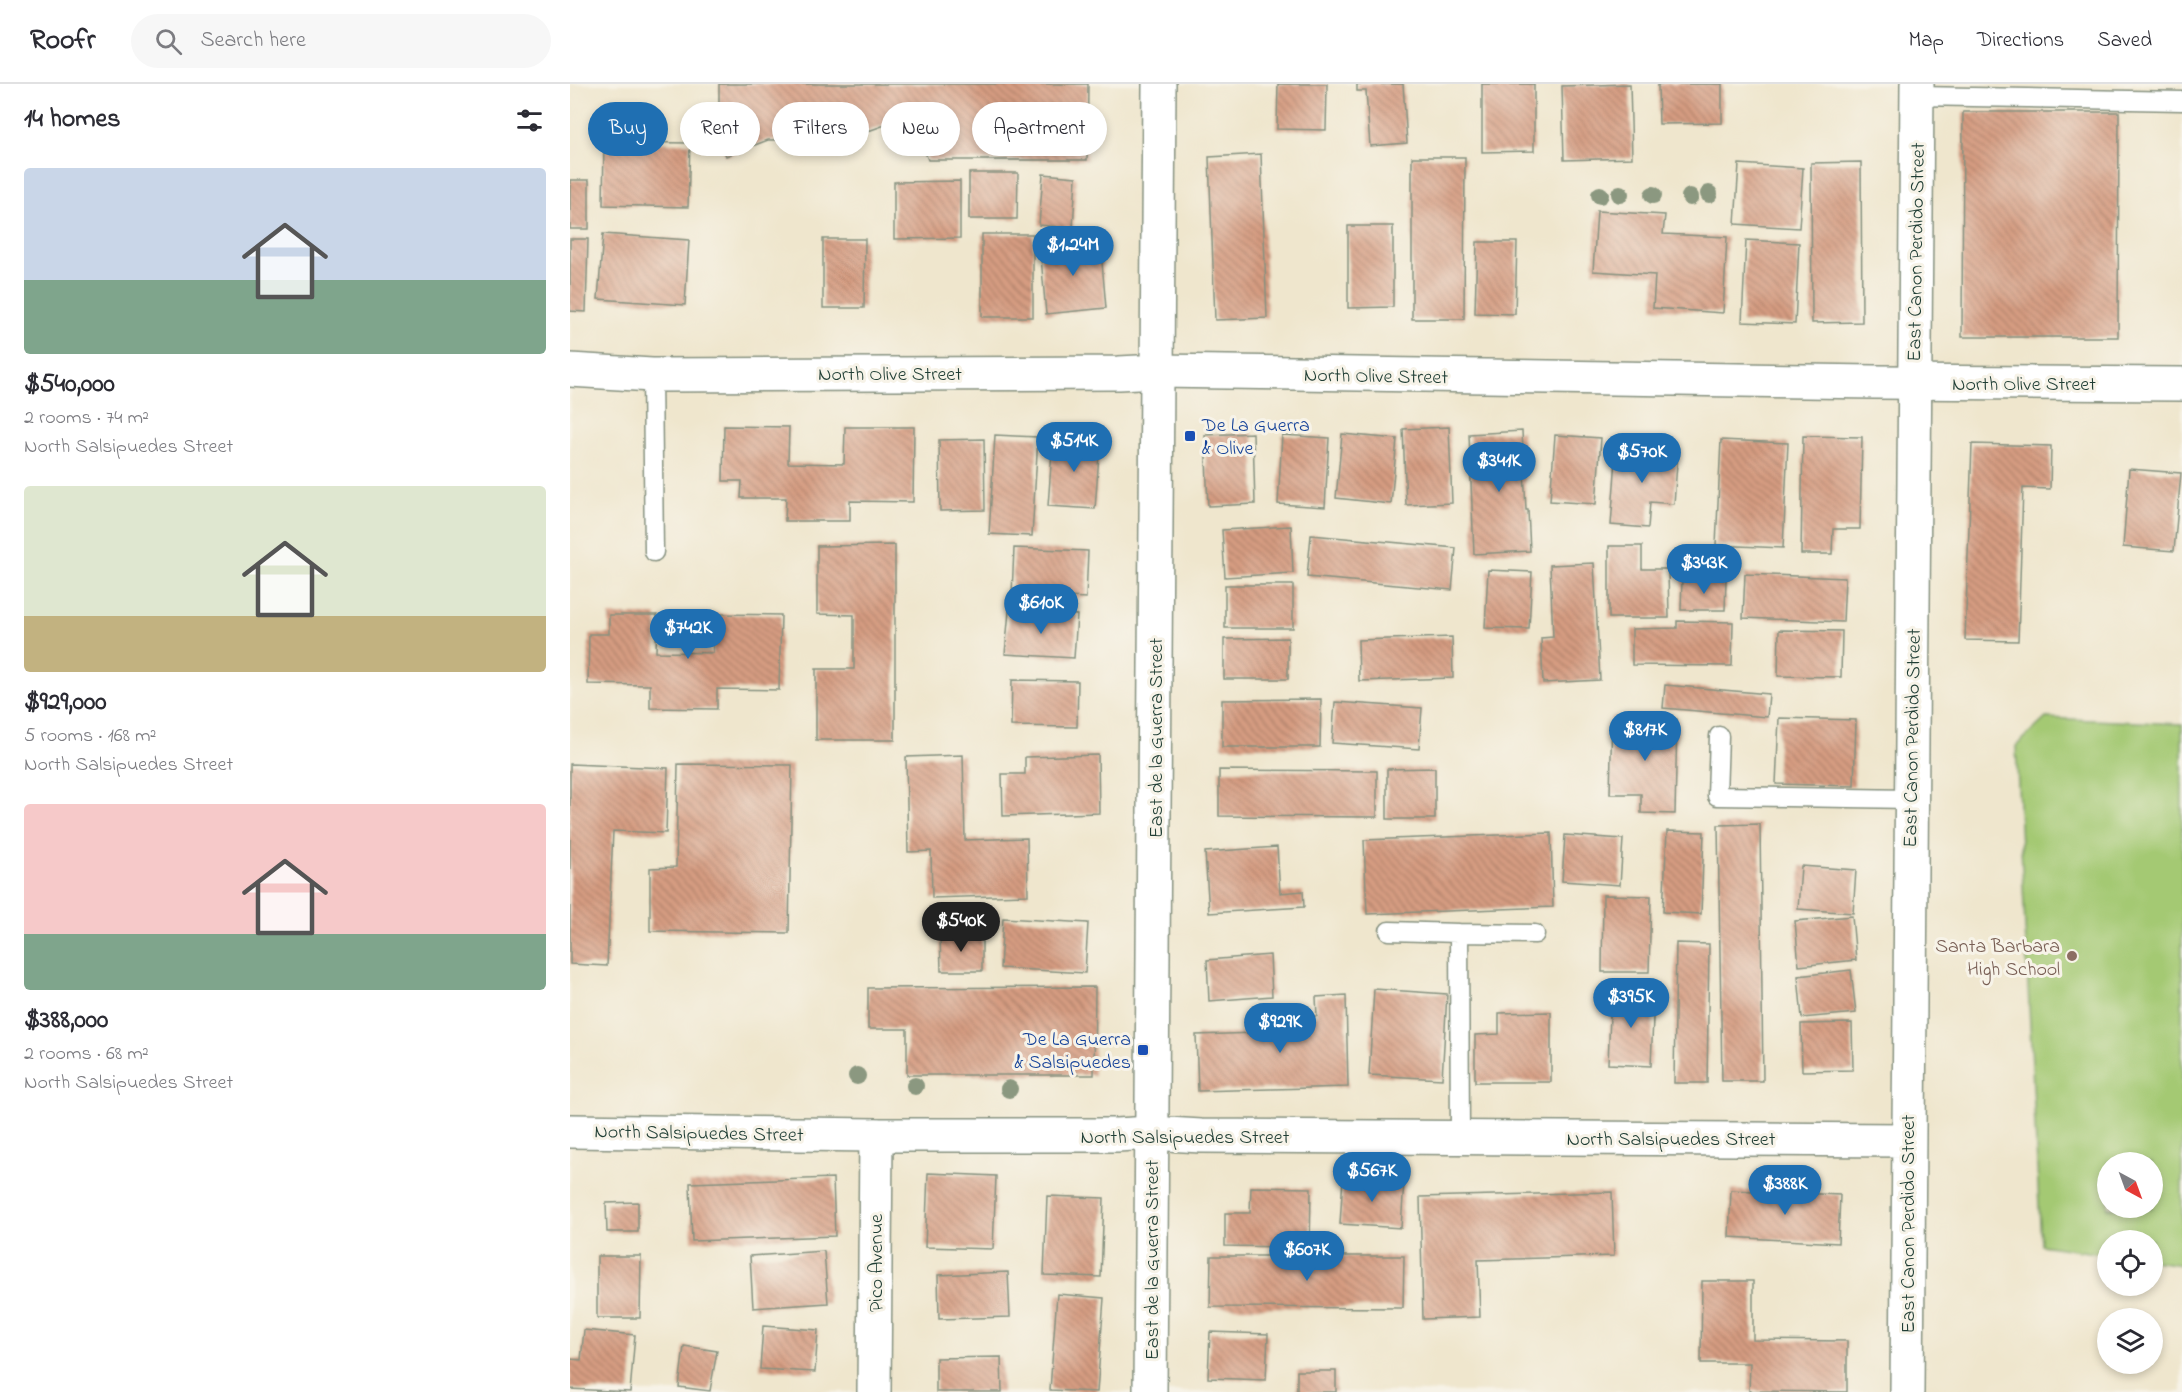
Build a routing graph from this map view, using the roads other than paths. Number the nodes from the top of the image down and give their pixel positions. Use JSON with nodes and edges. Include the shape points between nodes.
{"nodes":[{"id":1,"x":1159,"y":84,"type":"edge"},
{"id":2,"x":1917,"y":90,"type":"edge"},
{"id":3,"x":2182,"y":101,"type":"edge"},
{"id":4,"x":570,"y":370,"type":"edge"},
{"id":5,"x":1158,"y":371,"type":"junction"},
{"id":6,"x":652,"y":375,"type":"junction"},
{"id":7,"x":1914,"y":382,"type":"junction"},
{"id":8,"x":2182,"y":384,"type":"edge"},
{"id":9,"x":654,"y":552,"type":"dead end"},
{"id":10,"x":1719,"y":736,"type":"dead end"},
{"id":11,"x":1910,"y":799,"type":"junction"},
{"id":12,"x":1389,"y":931,"type":"dead end"},
{"id":13,"x":1459,"y":933,"type":"junction"},
{"id":14,"x":1534,"y":934,"type":"dead end"},
{"id":15,"x":570,"y":1131,"type":"edge"},
{"id":16,"x":1151,"y":1133,"type":"junction"},
{"id":17,"x":876,"y":1135,"type":"junction"},
{"id":18,"x":1460,"y":1137,"type":"junction"},
{"id":19,"x":1908,"y":1140,"type":"junction"},
{"id":20,"x":874,"y":1392,"type":"edge"},
{"id":21,"x":1150,"y":1392,"type":"edge"},
{"id":22,"x":1906,"y":1392,"type":"edge"}],
"edges":[{"from":1,"to":5,"type":"street","name":"East de la Guerra Street"},
{"from":2,"to":3,"type":"lane"},
{"from":2,"to":7,"type":"street","name":"East Canon Perdido Street"},
{"from":4,"to":6,"type":"street","name":"North Olive Street"},
{"from":5,"to":6,"type":"street","name":"North Olive Street"},
{"from":5,"to":7,"type":"street","name":"North Olive Street"},
{"from":5,"to":16,"type":"street","name":"East de la Guerra Street"},
{"from":6,"to":9,"type":"lane"},
{"from":7,"to":8,"type":"street","name":"North Olive Street"},
{"from":7,"to":11,"type":"street","name":"East Canon Perdido Street"},
{"from":10,"to":11,"type":"lane","via":[[1717,796]]},
{"from":11,"to":19,"type":"street","name":"East Canon Perdido Street"},
{"from":12,"to":13,"type":"lane"},
{"from":13,"to":14,"type":"lane"},
{"from":13,"to":18,"type":"lane"},
{"from":15,"to":17,"type":"street","name":"North Salsipuedes Street"},
{"from":16,"to":17,"type":"street","name":"North Salsipuedes Street"},
{"from":16,"to":18,"type":"street","name":"North Salsipuedes Street"},
{"from":16,"to":21,"type":"street","name":"East de la Guerra Street"},
{"from":17,"to":20,"type":"street","name":"Pico Avenue"},
{"from":18,"to":19,"type":"street","name":"North Salsipuedes Street"},
{"from":19,"to":22,"type":"street","name":"East Canon Perdido Street"}]}
